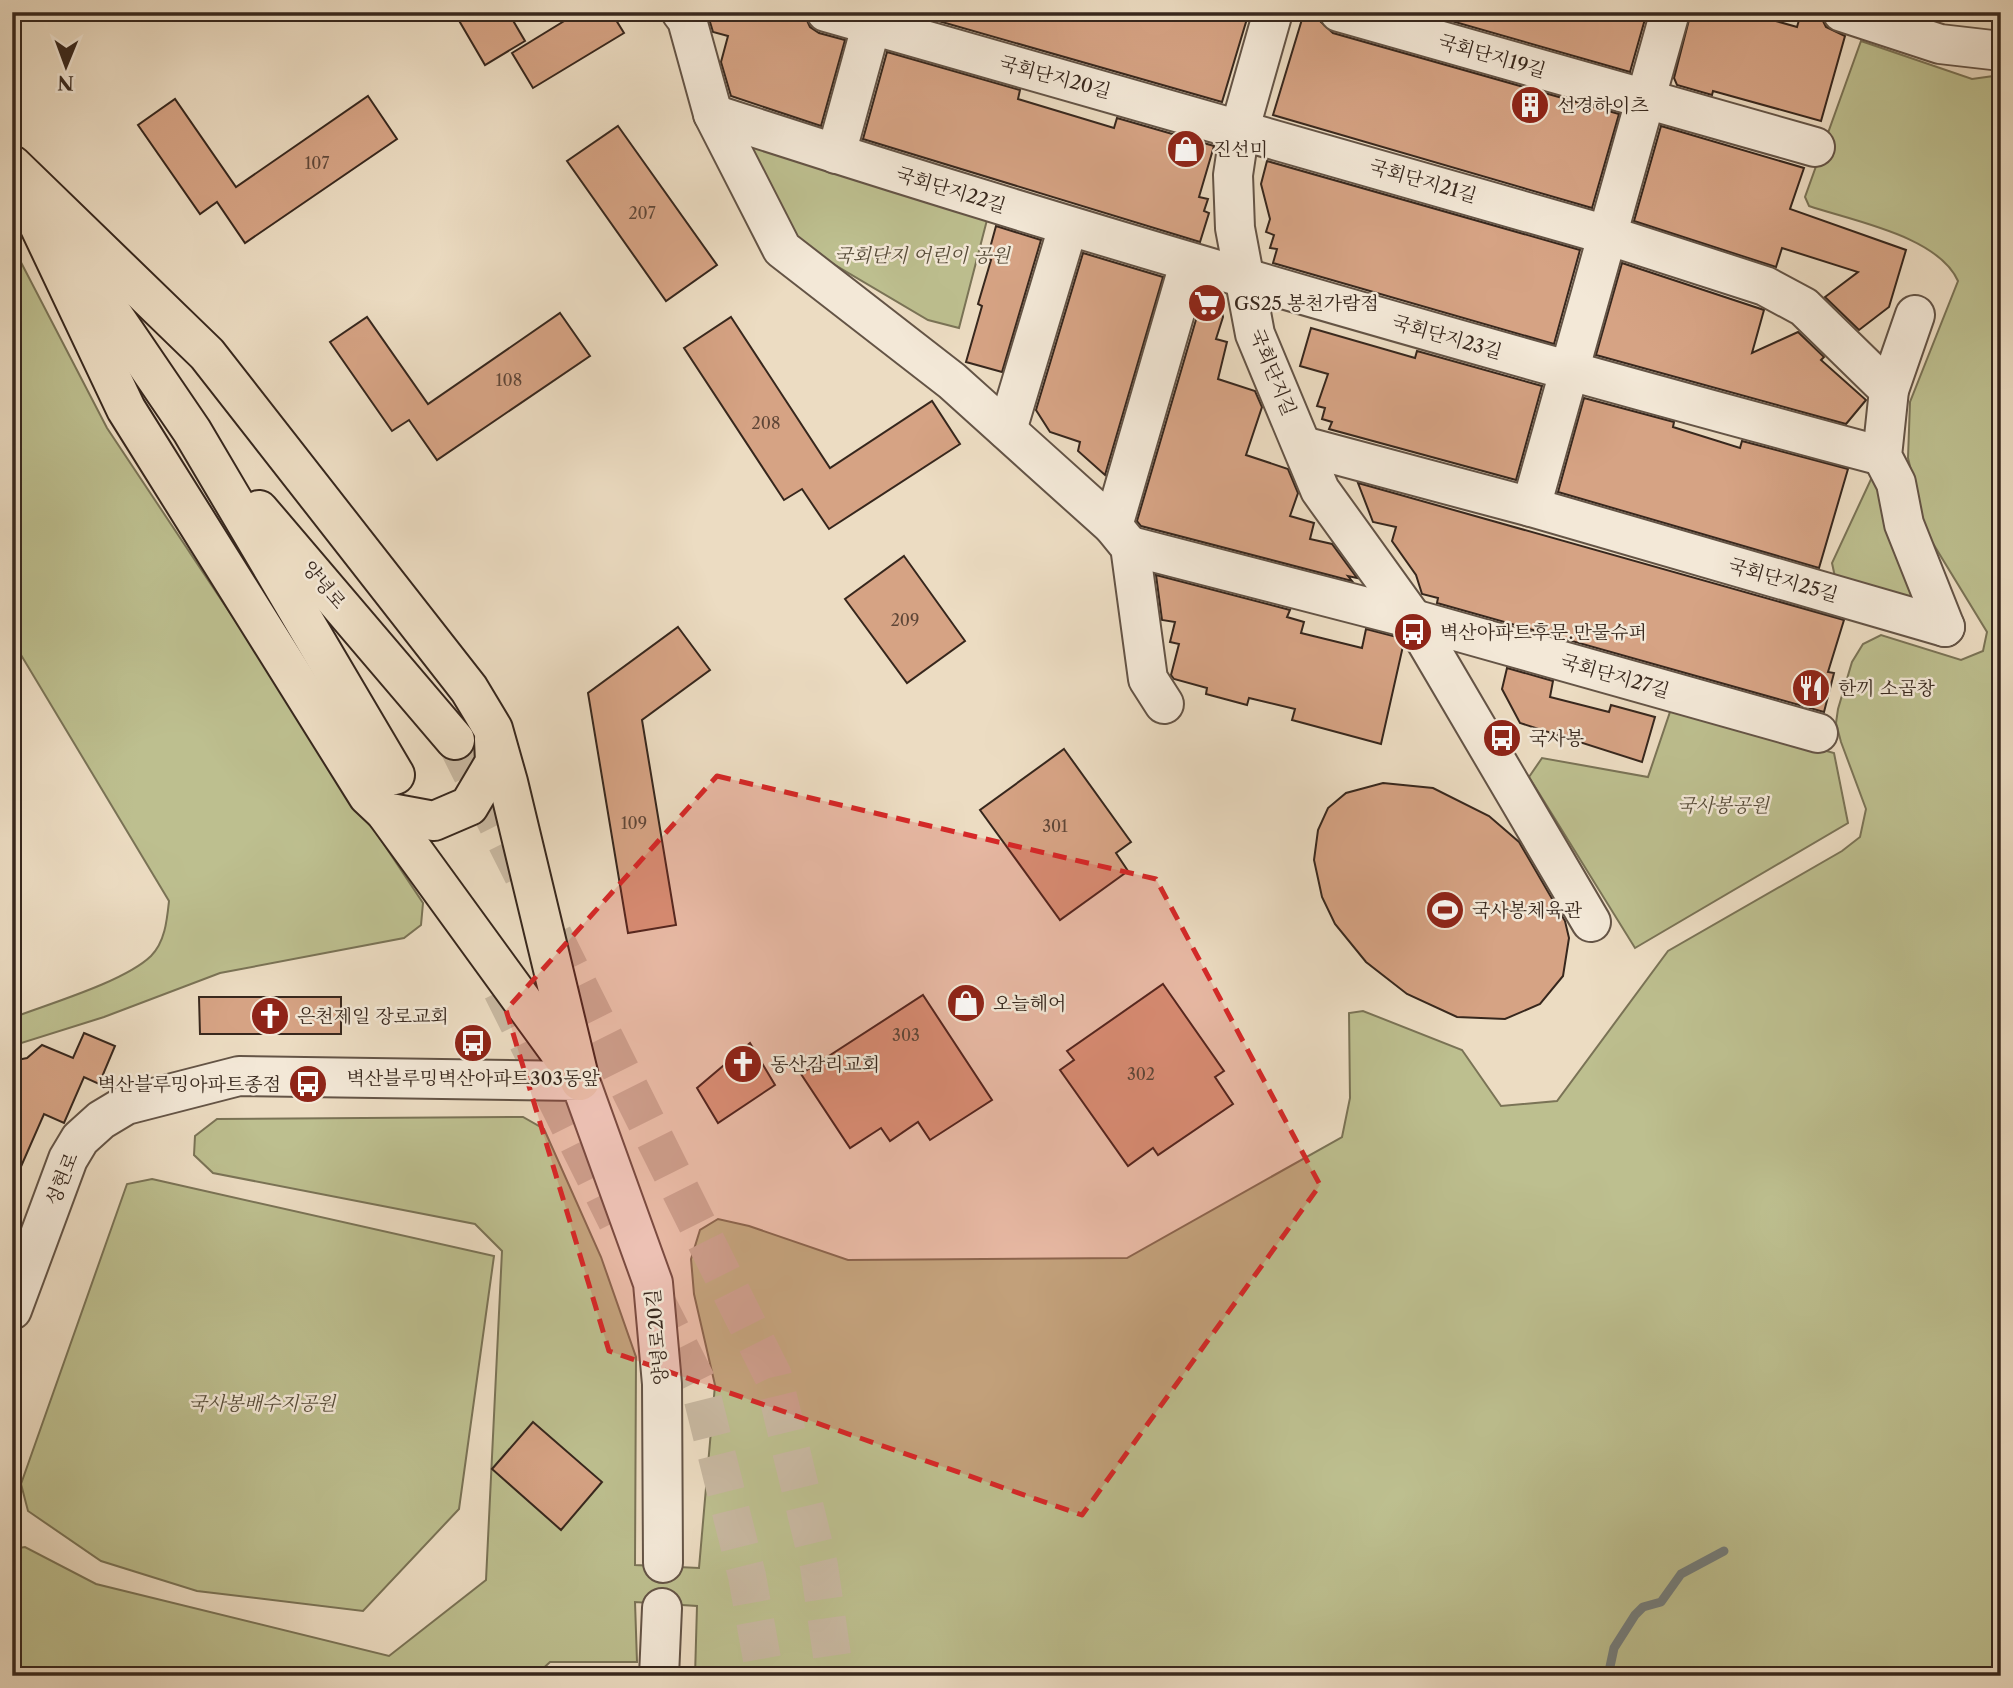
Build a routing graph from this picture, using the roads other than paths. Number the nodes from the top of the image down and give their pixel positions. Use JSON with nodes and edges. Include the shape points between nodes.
{"nodes":[{"id":1,"x":681,"y":12,"type":"edge"},
{"id":2,"x":826,"y":12,"type":"edge"},
{"id":3,"x":1273,"y":12,"type":"edge"},
{"id":4,"x":1339,"y":12,"type":"edge"},
{"id":5,"x":1670,"y":12,"type":"edge"},
{"id":6,"x":1842,"y":12,"type":"edge"},
{"id":7,"x":873,"y":19,"type":"edge"},
{"id":8,"x":2001,"y":51,"type":"edge"},
{"id":9,"x":1645,"y":99,"type":"junction"},
{"id":10,"x":713,"y":114,"type":"junction"},
{"id":11,"x":1240,"y":128,"type":"junction"},
{"id":12,"x":1815,"y":147,"type":"dead end"},
{"id":13,"x":836,"y":154,"type":"junction"},
{"id":14,"x":12,"y":167,"type":"edge"},
{"id":15,"x":1068,"y":227,"type":"junction"},
{"id":16,"x":1607,"y":235,"type":"junction"},
{"id":17,"x":1189,"y":264,"type":"junction"},
{"id":18,"x":1244,"y":280,"type":"junction"},
{"id":19,"x":1915,"y":315,"type":"dead end"},
{"id":20,"x":1569,"y":372,"type":"junction"},
{"id":21,"x":1888,"y":390,"type":"junction"},
{"id":22,"x":1007,"y":430,"type":"junction"},
{"id":23,"x":192,"y":431,"type":"junction"},
{"id":24,"x":1303,"y":446,"type":"junction"},
{"id":25,"x":1882,"y":456,"type":"junction"},
{"id":26,"x":1531,"y":507,"type":"junction"},
{"id":27,"x":1121,"y":536,"type":"junction"},
{"id":28,"x":1413,"y":619,"type":"junction"},
{"id":29,"x":1164,"y":704,"type":"dead end"},
{"id":30,"x":493,"y":729,"type":"junction"},
{"id":31,"x":1818,"y":733,"type":"dead end"},
{"id":32,"x":456,"y":740,"type":"tunnel mouth"},
{"id":33,"x":395,"y":775,"type":"dead end"},
{"id":34,"x":385,"y":812,"type":"junction"},
{"id":35,"x":1591,"y":922,"type":"dead end"},
{"id":36,"x":580,"y":1081,"type":"junction"},
{"id":37,"x":12,"y":1310,"type":"edge"},
{"id":38,"x":663,"y":1563,"type":"dead end"},
{"id":39,"x":662,"y":1608,"type":"dead end"},
{"id":40,"x":659,"y":1676,"type":"edge"}],
"edges":[{"from":1,"to":10,"type":"street"},
{"from":2,"to":7,"type":"street","name":"국회단지20길"},
{"from":3,"to":11,"type":"street","name":"국회단지길"},
{"from":4,"to":9,"type":"street","name":"국회단지19길"},
{"from":5,"to":9,"type":"street"},
{"from":6,"to":8,"type":"street","via":[[1940,44]]},
{"from":7,"to":11,"type":"street","name":"국회단지20길"},
{"from":7,"to":13,"type":"street"},
{"from":9,"to":12,"type":"street","name":"국회단지19길"},
{"from":9,"to":16,"type":"street"},
{"from":10,"to":13,"type":"street","name":"국회단지22길"},
{"from":10,"to":22,"type":"street","via":[[782,249],[952,381]]},
{"from":11,"to":16,"type":"street","name":"국회단지21길"},
{"from":11,"to":18,"type":"street","name":"국회단지길","via":[[1233,175],[1235,228]]},
{"from":13,"to":15,"type":"street","name":"국회단지22길"},
{"from":14,"to":23,"type":"main road","name":"양녕로"},
{"from":14,"to":30,"type":"main road","via":[[207,354],[469,689]]},
{"from":14,"to":34,"type":"main road","via":[[126,409],[368,796]]},
{"from":15,"to":17,"type":"street","name":"국회단지22길"},
{"from":15,"to":22,"type":"street"},
{"from":16,"to":20,"type":"street"},
{"from":16,"to":21,"type":"street","name":"국회단지21길","via":[[1765,286],[1804,307]]},
{"from":17,"to":18,"type":"street","name":"국회단지22길"},
{"from":17,"to":27,"type":"street"},
{"from":18,"to":20,"type":"street","name":"국회단지23길"},
{"from":18,"to":24,"type":"street","name":"국회단지길","via":[[1255,334]]},
{"from":19,"to":21,"type":"street"},
{"from":20,"to":25,"type":"street","name":"국회단지23길"},
{"from":20,"to":26,"type":"street"},
{"from":21,"to":25,"type":"street"},
{"from":22,"to":27,"type":"street"},
{"from":23,"to":32,"type":"main road","name":"양녕로"},
{"from":23,"to":33,"type":"main road","name":"양녕로"},
{"from":24,"to":26,"type":"street","name":"국회단지25길"},
{"from":24,"to":28,"type":"street","name":"국회단지길","via":[[1320,490]]},
{"from":25,"to":26,"type":"street","name":"국회단지25길","via":[[1896,483],[1904,524],[1945,627]]},
{"from":27,"to":28,"type":"street"},
{"from":27,"to":29,"type":"street","via":[[1148,678]]},
{"from":28,"to":31,"type":"street","name":"국회단지27길"},
{"from":28,"to":35,"type":"street","name":"국회단지길"},
{"from":30,"to":34,"type":"main road","via":[[495,762],[469,806],[434,821]]},
{"from":30,"to":36,"type":"main road"},
{"from":34,"to":36,"type":"main road"},
{"from":36,"to":37,"type":"street","name":"성현로","via":[[239,1076],[125,1105],[101,1119],[68,1159]]},
{"from":36,"to":38,"type":"street","name":"양녕로20길","via":[[653,1283],[662,1384]]},
{"from":39,"to":40,"type":"street"}]}
